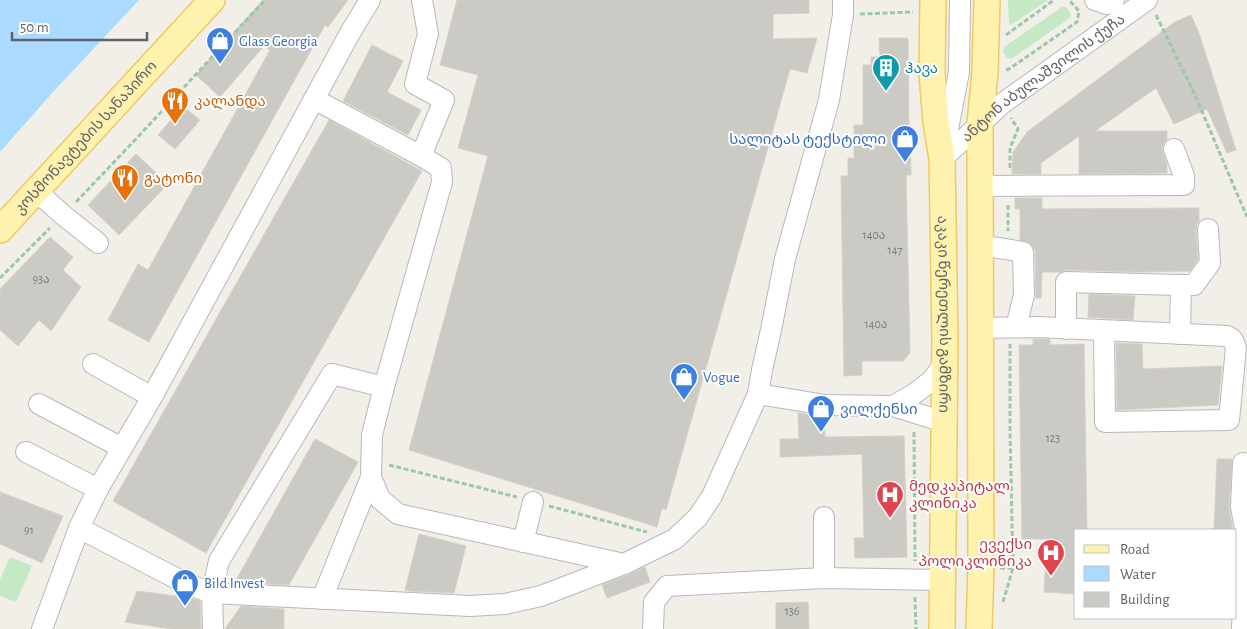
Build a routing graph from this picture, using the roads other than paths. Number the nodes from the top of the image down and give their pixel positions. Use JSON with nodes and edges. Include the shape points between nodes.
{"nodes":[{"id":1,"x":212,"y":0,"type":"edge"},
{"id":2,"x":370,"y":0,"type":"edge"},
{"id":3,"x":422,"y":0,"type":"edge"},
{"id":4,"x":960,"y":0,"type":"edge"},
{"id":5,"x":987,"y":0,"type":"edge"},
{"id":6,"x":1095,"y":0,"type":"edge"},
{"id":7,"x":1114,"y":0,"type":"edge"},
{"id":8,"x":1149,"y":4,"type":"edge"},
{"id":9,"x":923,"y":6,"type":"edge"},
{"id":10,"x":843,"y":7,"type":"edge"},
{"id":11,"x":959,"y":72,"type":"junction"},
{"id":12,"x":314,"y":99,"type":"junction"},
{"id":13,"x":980,"y":124,"type":"junction"},
{"id":14,"x":1174,"y":149,"type":"dead end"},
{"id":15,"x":421,"y":156,"type":"junction"},
{"id":16,"x":942,"y":159,"type":"junction"},
{"id":17,"x":979,"y":186,"type":"junction"},
{"id":18,"x":36,"y":191,"type":"junction"},
{"id":19,"x":1208,"y":229,"type":"dead end"},
{"id":20,"x":0,"y":230,"type":"edge"},
{"id":21,"x":98,"y":243,"type":"dead end"},
{"id":22,"x":980,"y":245,"type":"junction"},
{"id":23,"x":1182,"y":285,"type":"junction"},
{"id":24,"x":1016,"y":327,"type":"junction"},
{"id":25,"x":981,"y":328,"type":"junction"},
{"id":26,"x":1066,"y":329,"type":"junction"},
{"id":27,"x":1104,"y":331,"type":"junction"},
{"id":28,"x":1180,"y":334,"type":"junction"},
{"id":29,"x":945,"y":363,"type":"junction"},
{"id":30,"x":93,"y":364,"type":"dead end"},
{"id":31,"x":384,"y":387,"type":"junction"},
{"id":32,"x":758,"y":394,"type":"junction"},
{"id":33,"x":152,"y":397,"type":"junction"},
{"id":34,"x":39,"y":404,"type":"dead end"},
{"id":35,"x":892,"y":406,"type":"junction"},
{"id":36,"x":944,"y":422,"type":"junction"},
{"id":37,"x":122,"y":448,"type":"junction"},
{"id":38,"x":26,"y":452,"type":"dead end"},
{"id":39,"x":1243,"y":463,"type":"dead end"},
{"id":40,"x":371,"y":477,"type":"junction"},
{"id":41,"x":98,"y":488,"type":"junction"},
{"id":42,"x":533,"y":502,"type":"dead end"},
{"id":43,"x":824,"y":517,"type":"dead end"},
{"id":44,"x":79,"y":528,"type":"junction"},
{"id":45,"x":523,"y":542,"type":"junction"},
{"id":46,"x":624,"y":564,"type":"junction"},
{"id":47,"x":824,"y":578,"type":"junction"},
{"id":48,"x":942,"y":580,"type":"junction"},
{"id":49,"x":212,"y":593,"type":"junction"},
{"id":50,"x":322,"y":599,"type":"junction"},
{"id":51,"x":42,"y":629,"type":"edge"},
{"id":52,"x":213,"y":629,"type":"edge"},
{"id":53,"x":653,"y":629,"type":"edge"},
{"id":54,"x":942,"y":629,"type":"edge"},
{"id":55,"x":979,"y":629,"type":"edge"},
{"id":56,"x":1242,"y":629,"type":"edge"}],
"edges":[{"from":1,"to":18,"type":"main road","name":"კოსმონავტების სანაპირო"},
{"from":2,"to":12,"type":"street"},
{"from":3,"to":15,"type":"street","via":[[428,34],[415,84],[444,100]]},
{"from":4,"to":11,"type":"street"},
{"from":5,"to":13,"type":"main road"},
{"from":6,"to":7,"type":"street","via":[[1107,4]]},
{"from":8,"to":13,"type":"street","name":"ანტონ აბულაშვილის ქუჩა","via":[[1003,103]]},
{"from":9,"to":16,"type":"main road","name":"აკაკი წერეთლის გამზირი"},
{"from":10,"to":32,"type":"street","via":[[830,100],[785,259]]},
{"from":11,"to":13,"type":"street"},
{"from":11,"to":16,"type":"street"},
{"from":12,"to":15,"type":"street"},
{"from":12,"to":33,"type":"street"},
{"from":13,"to":16,"type":"street","name":"ანტონ აბულაშვილის ქუჩა"},
{"from":13,"to":17,"type":"main road"},
{"from":14,"to":17,"type":"street","via":[[1184,185]]},
{"from":15,"to":31,"type":"street","via":[[441,168],[442,182]]},
{"from":16,"to":29,"type":"main road","name":"აკაკი წერეთლის გამზირი"},
{"from":17,"to":22,"type":"main road"},
{"from":18,"to":20,"type":"main road","name":"კოსმონავტების სანაპირო"},
{"from":18,"to":21,"type":"street"},
{"from":19,"to":23,"type":"street","via":[[1210,263],[1194,285]]},
{"from":22,"to":24,"type":"street","via":[[1023,252],[1024,295]]},
{"from":22,"to":25,"type":"main road"},
{"from":23,"to":26,"type":"street","via":[[1066,282]]},
{"from":23,"to":28,"type":"street"},
{"from":24,"to":25,"type":"street"},
{"from":24,"to":26,"type":"street"},
{"from":25,"to":55,"type":"main road"},
{"from":26,"to":27,"type":"street"},
{"from":27,"to":28,"type":"street"},
{"from":27,"to":28,"type":"street","via":[[1105,422],[1229,420],[1236,348],[1233,340],[1227,336]]},
{"from":29,"to":35,"type":"street","via":[[931,381]]},
{"from":29,"to":36,"type":"main road","name":"აკაკი წერეთლის გამზირი"},
{"from":30,"to":33,"type":"street"},
{"from":31,"to":40,"type":"street","via":[[372,435]]},
{"from":31,"to":49,"type":"street","via":[[332,374],[219,561]]},
{"from":32,"to":35,"type":"street","via":[[825,405]]},
{"from":32,"to":46,"type":"street","via":[[712,496],[698,517],[675,539]]},
{"from":33,"to":37,"type":"street"},
{"from":34,"to":37,"type":"street"},
{"from":35,"to":36,"type":"street"},
{"from":36,"to":48,"type":"main road","name":"აკაკი წერეთლის გამზირი"},
{"from":37,"to":41,"type":"street"},
{"from":38,"to":41,"type":"street"},
{"from":39,"to":56,"type":"street","via":[[1241,507],[1246,533]]},
{"from":40,"to":45,"type":"street","via":[[380,499],[398,514]]},
{"from":40,"to":50,"type":"street"},
{"from":41,"to":44,"type":"street"},
{"from":42,"to":45,"type":"street"},
{"from":43,"to":47,"type":"street"},
{"from":44,"to":49,"type":"street","via":[[187,584]]},
{"from":44,"to":51,"type":"street"},
{"from":45,"to":46,"type":"street"},
{"from":46,"to":50,"type":"street","via":[[541,596],[505,604],[470,606]]},
{"from":47,"to":48,"type":"street"},
{"from":47,"to":53,"type":"street","via":[[667,586],[654,602]]},
{"from":48,"to":54,"type":"main road","name":"აკაკი წერეთლის გამზირი"},
{"from":49,"to":50,"type":"street"},
{"from":49,"to":52,"type":"street"}]}
